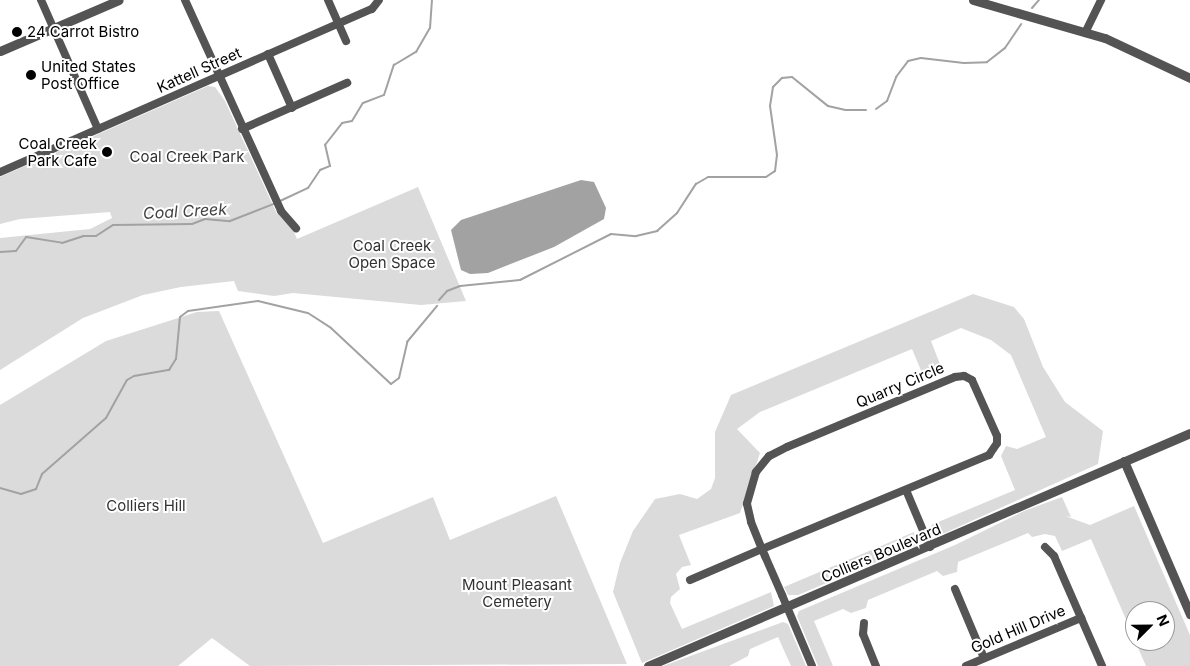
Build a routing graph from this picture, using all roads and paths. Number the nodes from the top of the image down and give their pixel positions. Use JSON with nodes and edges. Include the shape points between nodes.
{"nodes":[{"id":1,"x":41,"y":0,"type":"edge"},
{"id":2,"x":119,"y":0,"type":"edge"},
{"id":3,"x":185,"y":0,"type":"edge"},
{"id":4,"x":328,"y":0,"type":"edge"},
{"id":5,"x":379,"y":0,"type":"edge"},
{"id":6,"x":973,"y":0,"type":"edge"},
{"id":7,"x":1102,"y":0,"type":"edge"},
{"id":8,"x":338,"y":24,"type":"junction"},
{"id":9,"x":53,"y":28,"type":"junction"},
{"id":10,"x":1085,"y":33,"type":"junction"},
{"id":11,"x":346,"y":41,"type":"dead end"},
{"id":12,"x":0,"y":51,"type":"edge"},
{"id":13,"x":268,"y":54,"type":"junction"},
{"id":14,"x":218,"y":76,"type":"junction"},
{"id":15,"x":1190,"y":78,"type":"edge"},
{"id":16,"x":347,"y":83,"type":"dead end"},
{"id":17,"x":292,"y":108,"type":"junction"},
{"id":18,"x":98,"y":129,"type":"junction"},
{"id":19,"x":242,"y":129,"type":"junction"},
{"id":20,"x":0,"y":172,"type":"edge"},
{"id":21,"x":296,"y":228,"type":"dead end"},
{"id":22,"x":1190,"y":433,"type":"edge"},
{"id":23,"x":1124,"y":461,"type":"junction"},
{"id":24,"x":906,"y":490,"type":"junction"},
{"id":25,"x":930,"y":547,"type":"junction"},
{"id":26,"x":1045,"y":547,"type":"dead end"},
{"id":27,"x":762,"y":549,"type":"junction"},
{"id":28,"x":690,"y":580,"type":"dead end"},
{"id":29,"x":955,"y":589,"type":"dead end"},
{"id":30,"x":787,"y":608,"type":"junction"},
{"id":31,"x":1190,"y":614,"type":"edge"},
{"id":32,"x":1081,"y":618,"type":"junction"},
{"id":33,"x":864,"y":623,"type":"dead end"},
{"id":34,"x":984,"y":658,"type":"junction"},
{"id":35,"x":648,"y":666,"type":"edge"},
{"id":36,"x":812,"y":666,"type":"edge"},
{"id":37,"x":876,"y":666,"type":"edge"},
{"id":38,"x":966,"y":666,"type":"edge"},
{"id":39,"x":1102,"y":666,"type":"edge"}],
"edges":[{"from":1,"to":9,"type":"street"},
{"from":2,"to":9,"type":"street"},
{"from":3,"to":14,"type":"street"},
{"from":4,"to":8,"type":"street"},
{"from":5,"to":8,"type":"street","name":"Kattell Street","via":[[372,9]]},
{"from":6,"to":10,"type":"street"},
{"from":7,"to":10,"type":"street"},
{"from":8,"to":11,"type":"street"},
{"from":8,"to":13,"type":"street","name":"Kattell Street"},
{"from":9,"to":12,"type":"street"},
{"from":9,"to":18,"type":"street"},
{"from":10,"to":15,"type":"street","via":[[1118,44]]},
{"from":13,"to":14,"type":"street","name":"Kattell Street"},
{"from":13,"to":17,"type":"street"},
{"from":14,"to":18,"type":"street","name":"Kattell Street"},
{"from":14,"to":19,"type":"street"},
{"from":16,"to":17,"type":"street"},
{"from":17,"to":19,"type":"street"},
{"from":18,"to":20,"type":"street","name":"Kattell Street"},
{"from":19,"to":21,"type":"street","via":[[281,211]]},
{"from":22,"to":23,"type":"street","name":"Colliers Boulevard"},
{"from":23,"to":25,"type":"street","name":"Colliers Boulevard"},
{"from":23,"to":31,"type":"street"},
{"from":24,"to":25,"type":"street"},
{"from":24,"to":27,"type":"street","name":"Quarry Circle"},
{"from":24,"to":27,"type":"street","name":"Quarry Circle","via":[[994,450],[997,436],[976,387],[964,376],[769,456],[756,472],[747,504]]},
{"from":25,"to":30,"type":"street","name":"Colliers Boulevard"},
{"from":26,"to":32,"type":"street","via":[[1054,556]]},
{"from":27,"to":28,"type":"street"},
{"from":27,"to":30,"type":"street","name":"Quarry Circle"},
{"from":29,"to":34,"type":"street"},
{"from":30,"to":35,"type":"street","name":"Colliers Boulevard"},
{"from":30,"to":36,"type":"street","name":"Quarry Circle"},
{"from":32,"to":34,"type":"street","name":"Gold Hill Drive"},
{"from":32,"to":39,"type":"street"},
{"from":33,"to":37,"type":"street","via":[[863,634]]},
{"from":34,"to":38,"type":"street","name":"Gold Hill Drive"}]}
